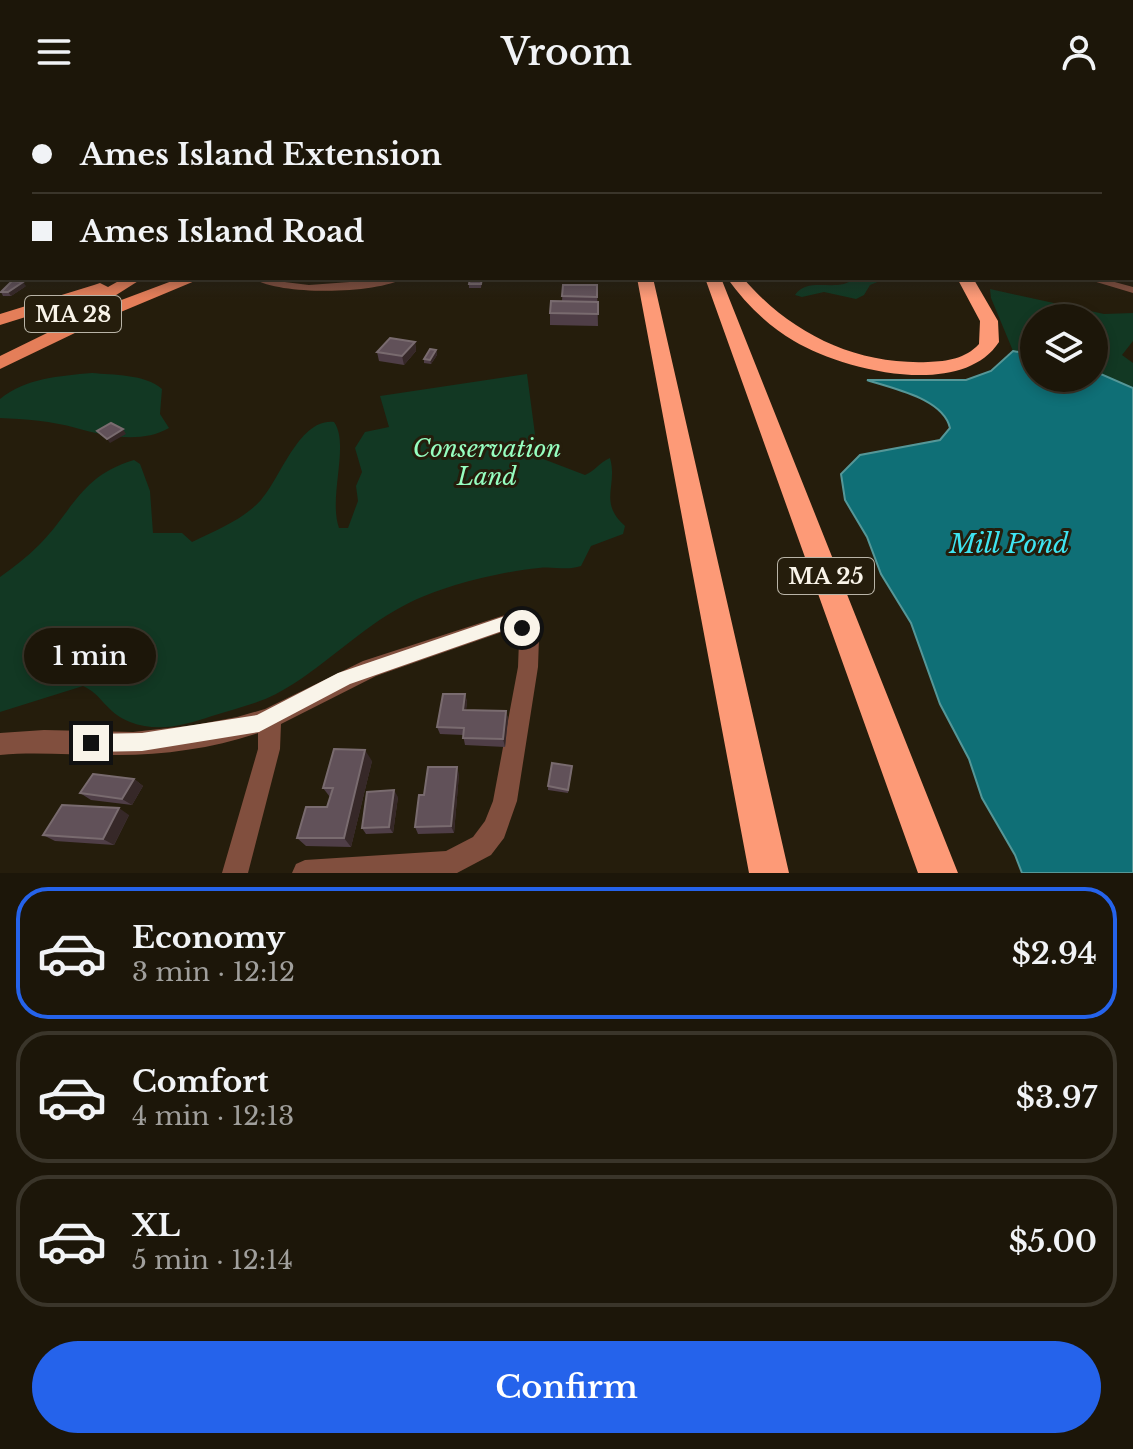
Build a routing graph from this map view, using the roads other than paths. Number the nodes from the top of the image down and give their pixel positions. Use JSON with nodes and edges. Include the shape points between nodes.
{"nodes":[{"id":1,"x":82,"y":280,"type":"edge"},
{"id":2,"x":128,"y":280,"type":"edge"},
{"id":3,"x":132,"y":280,"type":"edge"},
{"id":4,"x":189,"y":280,"type":"edge"},
{"id":5,"x":265,"y":280,"type":"edge"},
{"id":6,"x":379,"y":280,"type":"edge"},
{"id":7,"x":645,"y":280,"type":"edge"},
{"id":8,"x":714,"y":280,"type":"edge"},
{"id":9,"x":737,"y":280,"type":"edge"},
{"id":10,"x":1096,"y":280,"type":"edge"},
{"id":11,"x":975,"y":287,"type":"edge"},
{"id":12,"x":1133,"y":290,"type":"edge"},
{"id":13,"x":3,"y":317,"type":"edge"},
{"id":14,"x":4,"y":356,"type":"edge"},
{"id":15,"x":270,"y":718,"type":"junction"},
{"id":16,"x":0,"y":744,"type":"edge"},
{"id":17,"x":235,"y":873,"type":"edge"},
{"id":18,"x":305,"y":873,"type":"edge"},
{"id":19,"x":769,"y":873,"type":"edge"},
{"id":20,"x":938,"y":873,"type":"edge"}],
"edges":[{"from":1,"to":13,"type":"main road","number":"MA 28"},
{"from":2,"to":13,"type":"main road"},
{"from":3,"to":14,"type":"main road","number":"MA 28"},
{"from":4,"to":14,"type":"main road"},
{"from":5,"to":6,"type":"street","via":[[308,287]]},
{"from":7,"to":19,"type":"highway"},
{"from":8,"to":20,"type":"highway","number":"MA 25"},
{"from":9,"to":11,"type":"highway","via":[[762,310],[796,335],[852,359],[903,368],[949,366],[981,354],[992,336]]},
{"from":10,"to":12,"type":"street"},
{"from":13,"to":14,"type":"main road","via":[[38,322]]},
{"from":15,"to":16,"type":"street","via":[[234,730],[121,744]]},
{"from":15,"to":17,"type":"street","via":[[269,749]]},
{"from":15,"to":18,"type":"street","via":[[370,668],[505,623],[518,625],[529,638],[505,801],[482,846],[448,864]]}]}
